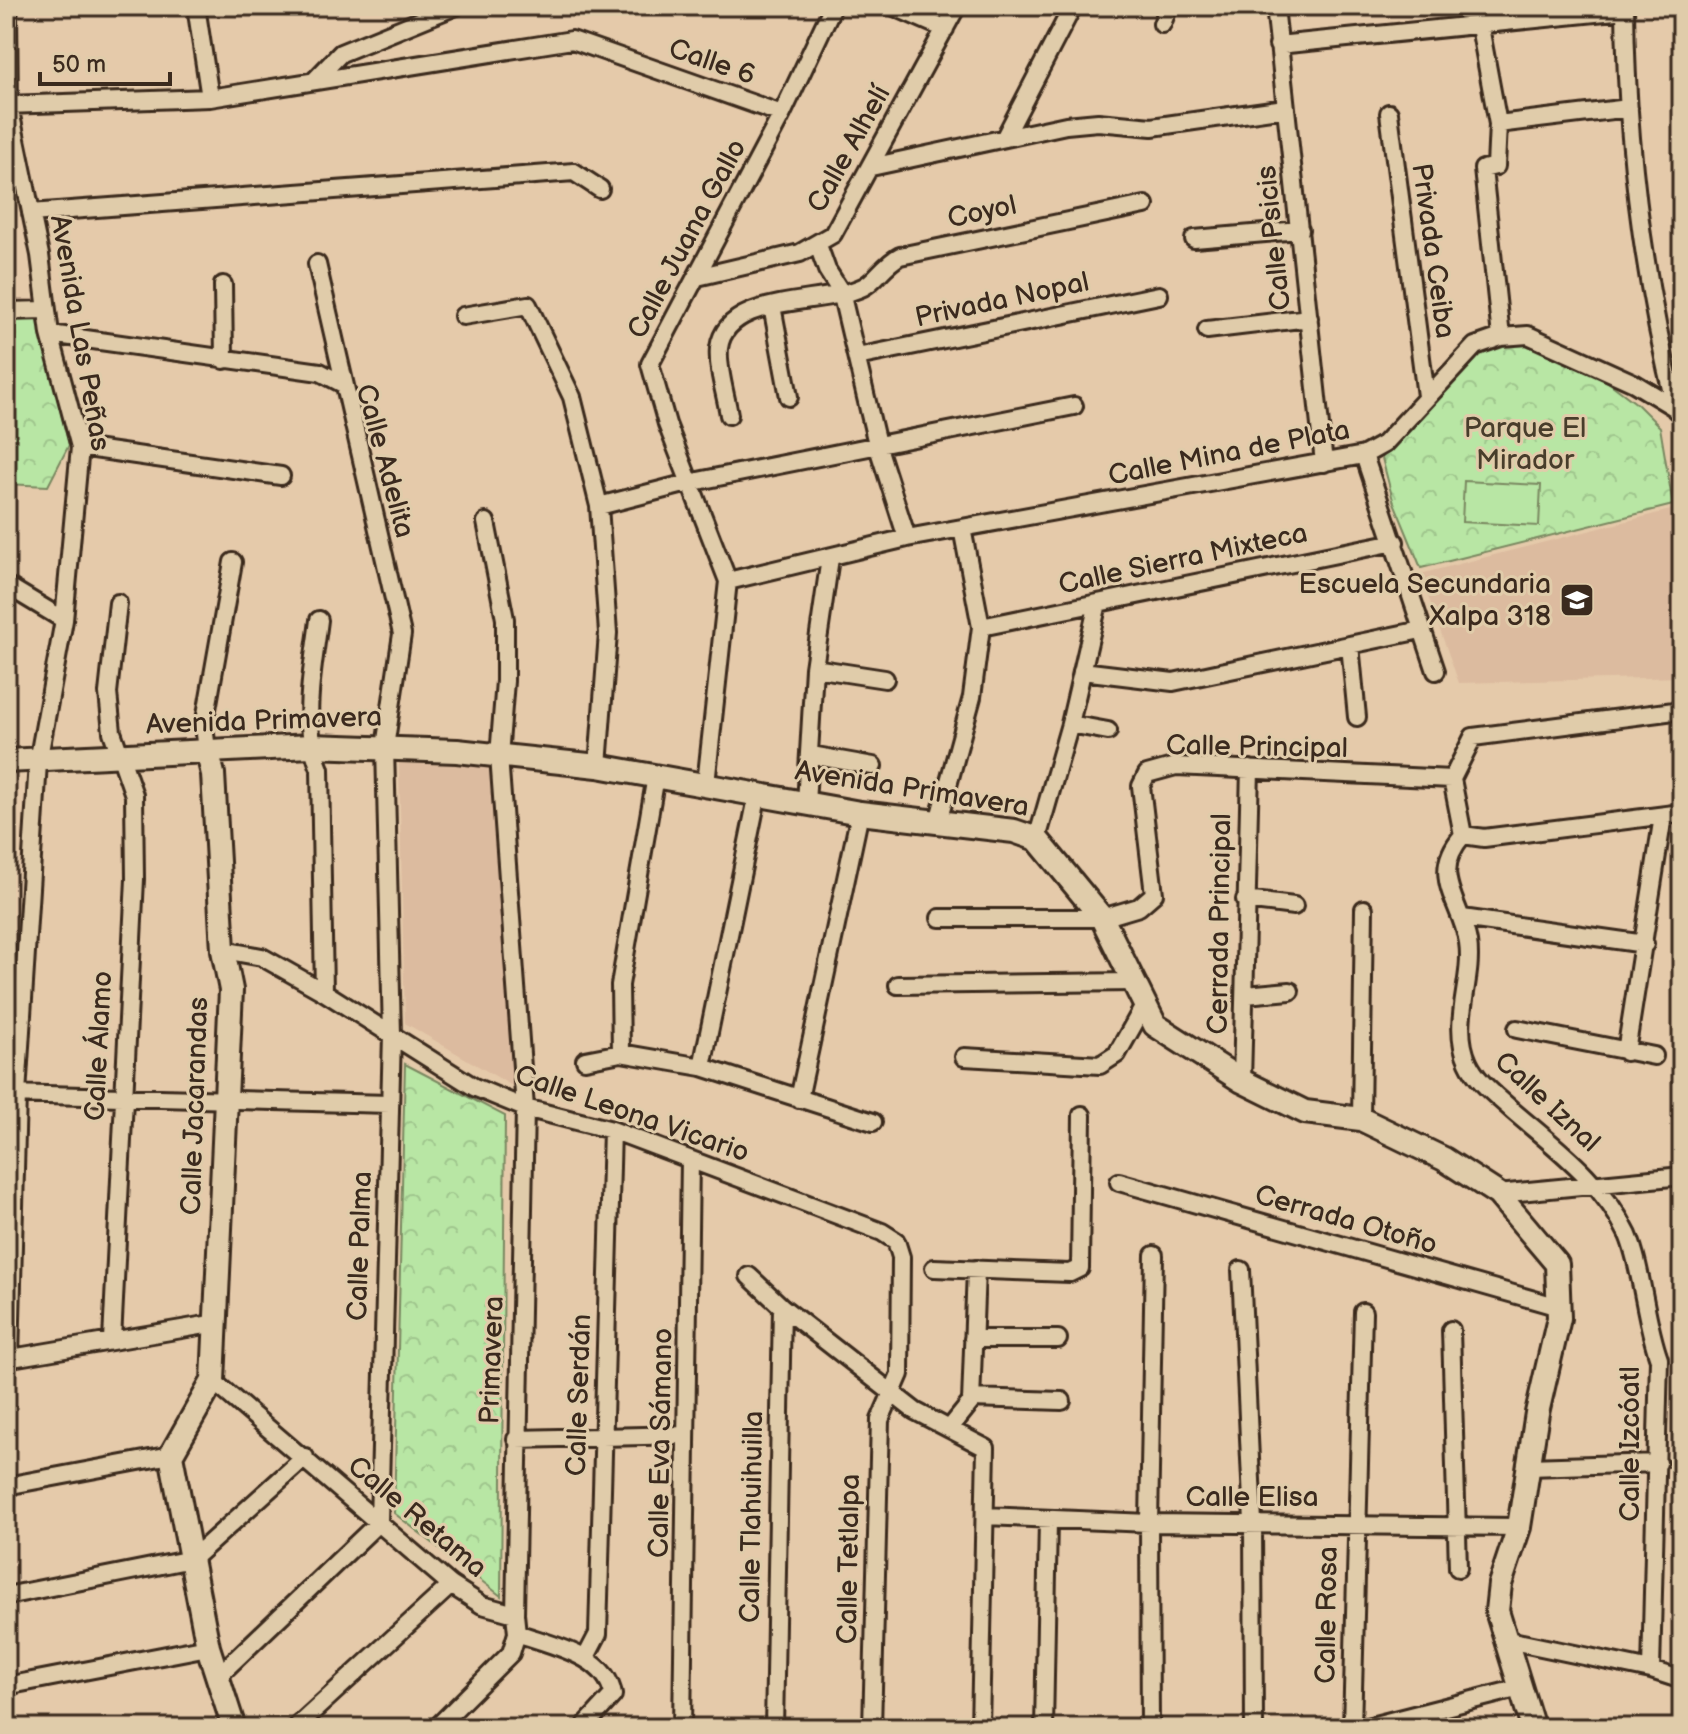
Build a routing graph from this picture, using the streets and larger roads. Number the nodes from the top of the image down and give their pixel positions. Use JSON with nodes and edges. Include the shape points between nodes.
{"nodes":[{"id":1,"x":8,"y":6,"type":"edge"},
{"id":2,"x":196,"y":6,"type":"edge"},
{"id":3,"x":456,"y":6,"type":"edge"},
{"id":4,"x":833,"y":6,"type":"edge"},
{"id":5,"x":892,"y":6,"type":"edge"},
{"id":6,"x":957,"y":6,"type":"edge"},
{"id":7,"x":1073,"y":6,"type":"edge"},
{"id":8,"x":1169,"y":6,"type":"edge"},
{"id":9,"x":1275,"y":6,"type":"edge"},
{"id":10,"x":1625,"y":8,"type":"edge"},
{"id":11,"x":1162,"y":24,"type":"dead end"},
{"id":12,"x":1480,"y":27,"type":"junction"},
{"id":13,"x":945,"y":29,"type":"junction"},
{"id":14,"x":1278,"y":45,"type":"junction"},
{"id":15,"x":315,"y":80,"type":"junction"},
{"id":16,"x":210,"y":98,"type":"junction"},
{"id":17,"x":7,"y":106,"type":"edge"},
{"id":18,"x":1285,"y":108,"type":"junction"},
{"id":19,"x":1629,"y":108,"type":"junction"},
{"id":20,"x":1389,"y":113,"type":"dead end"},
{"id":21,"x":782,"y":114,"type":"junction"},
{"id":22,"x":1498,"y":124,"type":"junction"},
{"id":23,"x":1005,"y":137,"type":"junction"},
{"id":24,"x":871,"y":167,"type":"junction"},
{"id":25,"x":600,"y":189,"type":"dead end"},
{"id":26,"x":1145,"y":205,"type":"dead end"},
{"id":27,"x":31,"y":213,"type":"junction"},
{"id":28,"x":1300,"y":230,"type":"junction"},
{"id":29,"x":1194,"y":239,"type":"dead end"},
{"id":30,"x":818,"y":245,"type":"junction"},
{"id":31,"x":317,"y":264,"type":"dead end"},
{"id":32,"x":697,"y":277,"type":"junction"},
{"id":33,"x":223,"y":285,"type":"dead end"},
{"id":34,"x":841,"y":292,"type":"junction"},
{"id":35,"x":1159,"y":295,"type":"dead end"},
{"id":36,"x":772,"y":306,"type":"junction"},
{"id":37,"x":46,"y":310,"type":"junction"},
{"id":38,"x":6,"y":311,"type":"edge"},
{"id":39,"x":463,"y":316,"type":"dead end"},
{"id":40,"x":1309,"y":318,"type":"junction"},
{"id":41,"x":1207,"y":330,"type":"dead end"},
{"id":42,"x":50,"y":334,"type":"junction"},
{"id":43,"x":1501,"y":337,"type":"junction"},
{"id":44,"x":857,"y":357,"type":"junction"},
{"id":45,"x":224,"y":360,"type":"junction"},
{"id":46,"x":1668,"y":380,"type":"junction"},
{"id":47,"x":1634,"y":383,"type":"junction"},
{"id":48,"x":343,"y":384,"type":"junction"},
{"id":49,"x":1426,"y":396,"type":"junction"},
{"id":50,"x":789,"y":397,"type":"dead end"},
{"id":51,"x":1074,"y":406,"type":"dead end"},
{"id":52,"x":1679,"y":411,"type":"edge"},
{"id":53,"x":729,"y":415,"type":"dead end"},
{"id":54,"x":877,"y":444,"type":"junction"},
{"id":55,"x":80,"y":447,"type":"junction"},
{"id":56,"x":1364,"y":455,"type":"junction"},
{"id":57,"x":1324,"y":463,"type":"junction"},
{"id":58,"x":281,"y":476,"type":"dead end"},
{"id":59,"x":688,"y":483,"type":"junction"},
{"id":60,"x":599,"y":506,"type":"junction"},
{"id":61,"x":486,"y":522,"type":"dead end"},
{"id":62,"x":962,"y":528,"type":"junction"},
{"id":63,"x":907,"y":538,"type":"junction"},
{"id":64,"x":1395,"y":542,"type":"junction"},
{"id":65,"x":830,"y":558,"type":"junction"},
{"id":66,"x":233,"y":562,"type":"dead end"},
{"id":67,"x":728,"y":581,"type":"junction"},
{"id":68,"x":6,"y":585,"type":"edge"},
{"id":69,"x":118,"y":603,"type":"dead end"},
{"id":70,"x":1098,"y":603,"type":"junction"},
{"id":71,"x":64,"y":620,"type":"junction"},
{"id":72,"x":319,"y":620,"type":"dead end"},
{"id":73,"x":981,"y":627,"type":"junction"},
{"id":74,"x":1421,"y":630,"type":"junction"},
{"id":75,"x":1350,"y":645,"type":"junction"},
{"id":76,"x":814,"y":668,"type":"junction"},
{"id":77,"x":1082,"y":671,"type":"junction"},
{"id":78,"x":1436,"y":671,"type":"dead end"},
{"id":79,"x":885,"y":679,"type":"dead end"},
{"id":80,"x":1682,"y":710,"type":"edge"},
{"id":81,"x":1357,"y":717,"type":"dead end"},
{"id":82,"x":1070,"y":724,"type":"junction"},
{"id":83,"x":1108,"y":731,"type":"dead end"},
{"id":84,"x":311,"y":746,"type":"junction"},
{"id":85,"x":385,"y":747,"type":"junction"},
{"id":86,"x":207,"y":750,"type":"junction"},
{"id":87,"x":811,"y":755,"type":"junction"},
{"id":88,"x":122,"y":756,"type":"junction"},
{"id":89,"x":499,"y":756,"type":"junction"},
{"id":90,"x":6,"y":761,"type":"edge"},
{"id":91,"x":38,"y":762,"type":"junction"},
{"id":92,"x":598,"y":766,"type":"junction"},
{"id":93,"x":873,"y":766,"type":"dead end"},
{"id":94,"x":1250,"y":769,"type":"junction"},
{"id":95,"x":656,"y":776,"type":"junction"},
{"id":96,"x":1452,"y":779,"type":"junction"},
{"id":97,"x":706,"y":784,"type":"junction"},
{"id":98,"x":758,"y":793,"type":"junction"},
{"id":99,"x":806,"y":804,"type":"junction"},
{"id":100,"x":860,"y":813,"type":"junction"},
{"id":101,"x":1682,"y":813,"type":"edge"},
{"id":102,"x":1663,"y":816,"type":"junction"},
{"id":103,"x":938,"y":822,"type":"junction"},
{"id":104,"x":1463,"y":835,"type":"junction"},
{"id":105,"x":1037,"y":839,"type":"junction"},
{"id":106,"x":1245,"y":900,"type":"junction"},
{"id":107,"x":1294,"y":906,"type":"dead end"},
{"id":108,"x":1364,"y":909,"type":"dead end"},
{"id":109,"x":940,"y":918,"type":"dead end"},
{"id":110,"x":1102,"y":918,"type":"junction"},
{"id":111,"x":1462,"y":918,"type":"junction"},
{"id":112,"x":1645,"y":944,"type":"junction"},
{"id":113,"x":223,"y":950,"type":"junction"},
{"id":114,"x":1134,"y":982,"type":"junction"},
{"id":115,"x":898,"y":985,"type":"dead end"},
{"id":116,"x":1290,"y":991,"type":"dead end"},
{"id":117,"x":324,"y":992,"type":"junction"},
{"id":118,"x":1246,"y":995,"type":"junction"},
{"id":119,"x":1144,"y":1006,"type":"junction"},
{"id":120,"x":1517,"y":1029,"type":"dead end"},
{"id":121,"x":392,"y":1035,"type":"junction"},
{"id":122,"x":1626,"y":1052,"type":"junction"},
{"id":123,"x":621,"y":1053,"type":"junction"},
{"id":124,"x":1654,"y":1056,"type":"dead end"},
{"id":125,"x":964,"y":1057,"type":"dead end"},
{"id":126,"x":585,"y":1060,"type":"dead end"},
{"id":127,"x":702,"y":1067,"type":"junction"},
{"id":128,"x":1242,"y":1081,"type":"junction"},
{"id":129,"x":11,"y":1094,"type":"edge"},
{"id":130,"x":121,"y":1097,"type":"junction"},
{"id":131,"x":799,"y":1099,"type":"junction"},
{"id":132,"x":226,"y":1102,"type":"junction"},
{"id":133,"x":390,"y":1104,"type":"junction"},
{"id":134,"x":525,"y":1108,"type":"junction"},
{"id":135,"x":1082,"y":1115,"type":"dead end"},
{"id":136,"x":1361,"y":1119,"type":"junction"},
{"id":137,"x":873,"y":1122,"type":"dead end"},
{"id":138,"x":612,"y":1130,"type":"junction"},
{"id":139,"x":690,"y":1160,"type":"junction"},
{"id":140,"x":1682,"y":1176,"type":"edge"},
{"id":141,"x":1119,"y":1182,"type":"dead end"},
{"id":142,"x":1595,"y":1182,"type":"junction"},
{"id":143,"x":1498,"y":1194,"type":"junction"},
{"id":144,"x":1154,"y":1255,"type":"dead end"},
{"id":145,"x":934,"y":1268,"type":"dead end"},
{"id":146,"x":976,"y":1269,"type":"junction"},
{"id":147,"x":1241,"y":1270,"type":"dead end"},
{"id":148,"x":749,"y":1276,"type":"dead end"},
{"id":149,"x":782,"y":1307,"type":"junction"},
{"id":150,"x":1559,"y":1307,"type":"junction"},
{"id":151,"x":1363,"y":1312,"type":"dead end"},
{"id":152,"x":217,"y":1323,"type":"junction"},
{"id":153,"x":1451,"y":1330,"type":"dead end"},
{"id":154,"x":973,"y":1339,"type":"junction"},
{"id":155,"x":1058,"y":1339,"type":"dead end"},
{"id":156,"x":112,"y":1340,"type":"junction"},
{"id":157,"x":8,"y":1358,"type":"edge"},
{"id":158,"x":213,"y":1381,"type":"junction"},
{"id":159,"x":893,"y":1394,"type":"junction"},
{"id":160,"x":971,"y":1398,"type":"junction"},
{"id":161,"x":1062,"y":1401,"type":"dead end"},
{"id":162,"x":950,"y":1428,"type":"junction"},
{"id":163,"x":603,"y":1435,"type":"junction"},
{"id":164,"x":686,"y":1435,"type":"junction"},
{"id":165,"x":516,"y":1439,"type":"junction"},
{"id":166,"x":171,"y":1455,"type":"junction"},
{"id":167,"x":305,"y":1457,"type":"junction"},
{"id":168,"x":1658,"y":1463,"type":"junction"},
{"id":169,"x":1528,"y":1467,"type":"junction"},
{"id":170,"x":6,"y":1486,"type":"edge"},
{"id":171,"x":985,"y":1516,"type":"junction"},
{"id":172,"x":1048,"y":1520,"type":"junction"},
{"id":173,"x":379,"y":1522,"type":"junction"},
{"id":174,"x":1253,"y":1522,"type":"junction"},
{"id":175,"x":1149,"y":1523,"type":"junction"},
{"id":176,"x":1355,"y":1524,"type":"junction"},
{"id":177,"x":1458,"y":1526,"type":"junction"},
{"id":178,"x":1519,"y":1527,"type":"junction"},
{"id":179,"x":192,"y":1559,"type":"junction"},
{"id":180,"x":1458,"y":1568,"type":"dead end"},
{"id":181,"x":451,"y":1585,"type":"junction"},
{"id":182,"x":6,"y":1596,"type":"edge"},
{"id":183,"x":515,"y":1614,"type":"junction"},
{"id":184,"x":517,"y":1633,"type":"junction"},
{"id":185,"x":1503,"y":1639,"type":"junction"},
{"id":186,"x":208,"y":1647,"type":"junction"},
{"id":187,"x":586,"y":1657,"type":"junction"},
{"id":188,"x":1651,"y":1670,"type":"junction"},
{"id":189,"x":217,"y":1677,"type":"junction"},
{"id":190,"x":1682,"y":1680,"type":"edge"},
{"id":191,"x":6,"y":1686,"type":"edge"},
{"id":192,"x":1520,"y":1688,"type":"junction"},
{"id":193,"x":234,"y":1728,"type":"edge"},
{"id":194,"x":295,"y":1728,"type":"edge"},
{"id":195,"x":436,"y":1728,"type":"edge"},
{"id":196,"x":583,"y":1728,"type":"edge"},
{"id":197,"x":682,"y":1728,"type":"edge"},
{"id":198,"x":774,"y":1728,"type":"edge"},
{"id":199,"x":872,"y":1728,"type":"edge"},
{"id":200,"x":980,"y":1728,"type":"edge"},
{"id":201,"x":1044,"y":1728,"type":"edge"},
{"id":202,"x":1150,"y":1728,"type":"edge"},
{"id":203,"x":1254,"y":1728,"type":"edge"},
{"id":204,"x":1352,"y":1728,"type":"edge"},
{"id":205,"x":1363,"y":1728,"type":"edge"},
{"id":206,"x":1533,"y":1728,"type":"edge"}],
"edges":[{"from":1,"to":17,"type":"street"},
{"from":2,"to":16,"type":"street"},
{"from":3,"to":15,"type":"street","via":[[341,53]]},
{"from":4,"to":21,"type":"street","name":"Calle Juana Gallo"},
{"from":5,"to":13,"type":"street"},
{"from":6,"to":13,"type":"street","name":"Calle Alhelí"},
{"from":7,"to":23,"type":"street"},
{"from":8,"to":11,"type":"street"},
{"from":9,"to":14,"type":"street","name":"Calle Psicis"},
{"from":10,"to":12,"type":"street"},
{"from":10,"to":19,"type":"street"},
{"from":12,"to":14,"type":"street"},
{"from":12,"to":22,"type":"street"},
{"from":13,"to":24,"type":"street","name":"Calle Alhelí"},
{"from":14,"to":18,"type":"street","name":"Calle Psicis"},
{"from":15,"to":16,"type":"street","name":"Calle 6"},
{"from":15,"to":21,"type":"street","name":"Calle 6","via":[[572,40]]},
{"from":16,"to":17,"type":"street","name":"Calle 6"},
{"from":17,"to":27,"type":"street","name":"Avenida Las Peñas"},
{"from":18,"to":23,"type":"street","via":[[1195,124],[1098,122]]},
{"from":18,"to":28,"type":"street","name":"Calle Psicis"},
{"from":19,"to":22,"type":"street"},
{"from":19,"to":46,"type":"street","via":[[1637,208]]},
{"from":20,"to":49,"type":"street","name":"Privada Ceiba"},
{"from":21,"to":32,"type":"street","name":"Calle Juana Gallo"},
{"from":22,"to":43,"type":"street","via":[[1496,166],[1483,169]]},
{"from":23,"to":24,"type":"street"},
{"from":24,"to":30,"type":"street","name":"Calle Alhelí","via":[[833,234]]},
{"from":25,"to":27,"type":"street","via":[[574,172]]},
{"from":26,"to":34,"type":"street","name":"Coyol","via":[[900,256],[884,264],[863,287]]},
{"from":27,"to":37,"type":"street","name":"Avenida Las Peñas"},
{"from":28,"to":29,"type":"street"},
{"from":28,"to":40,"type":"street","name":"Calle Psicis"},
{"from":30,"to":32,"type":"street","name":"Calle Alhelí"},
{"from":30,"to":34,"type":"street"},
{"from":31,"to":48,"type":"street"},
{"from":32,"to":59,"type":"street","name":"Calle Juana Gallo","via":[[650,364]]},
{"from":33,"to":45,"type":"street"},
{"from":34,"to":36,"type":"street"},
{"from":34,"to":44,"type":"street"},
{"from":35,"to":44,"type":"street","name":"Privada Nopal"},
{"from":36,"to":50,"type":"street"},
{"from":36,"to":53,"type":"street","via":[[735,319],[722,332],[719,352]]},
{"from":37,"to":38,"type":"street"},
{"from":37,"to":42,"type":"street","name":"Avenida Las Peñas"},
{"from":39,"to":60,"type":"street","via":[[528,305],[572,397]]},
{"from":40,"to":41,"type":"street"},
{"from":40,"to":57,"type":"street","name":"Calle Psicis"},
{"from":42,"to":45,"type":"street","name":"Calle Adelita"},
{"from":42,"to":55,"type":"street","name":"Avenida Las Peñas"},
{"from":43,"to":47,"type":"street","via":[[1528,335]]},
{"from":43,"to":49,"type":"street","name":"Calle Mina de Plata","via":[[1475,346]]},
{"from":44,"to":54,"type":"street"},
{"from":45,"to":48,"type":"street","name":"Calle Adelita","via":[[320,372]]},
{"from":46,"to":47,"type":"street"},
{"from":46,"to":52,"type":"street"},
{"from":47,"to":52,"type":"street"},
{"from":48,"to":85,"type":"street","name":"Calle Adelita","via":[[402,634]]},
{"from":49,"to":56,"type":"street","name":"Calle Mina de Plata","via":[[1384,444]]},
{"from":51,"to":54,"type":"street"},
{"from":54,"to":59,"type":"street"},
{"from":54,"to":63,"type":"street"},
{"from":55,"to":58,"type":"street"},
{"from":55,"to":71,"type":"street","name":"Avenida Las Peñas"},
{"from":56,"to":57,"type":"street","name":"Calle Mina de Plata"},
{"from":56,"to":64,"type":"street"},
{"from":57,"to":62,"type":"street","name":"Calle Mina de Plata"},
{"from":59,"to":60,"type":"street"},
{"from":59,"to":67,"type":"street","name":"Calle Juana Gallo"},
{"from":60,"to":92,"type":"street","via":[[608,633]]},
{"from":61,"to":89,"type":"street","name":"Primavera","via":[[505,619]]},
{"from":62,"to":63,"type":"street","name":"Calle Mina de Plata"},
{"from":62,"to":73,"type":"street"},
{"from":63,"to":65,"type":"street","name":"Calle Mina de Plata"},
{"from":64,"to":70,"type":"street","name":"Calle Sierra Mixteca"},
{"from":64,"to":74,"type":"street"},
{"from":65,"to":67,"type":"street","name":"Calle Mina de Plata"},
{"from":65,"to":76,"type":"street"},
{"from":66,"to":86,"type":"street","via":[[204,726]]},
{"from":67,"to":97,"type":"street","name":"Calle Juana Gallo"},
{"from":68,"to":71,"type":"street"},
{"from":69,"to":88,"type":"street","name":"Calle Álamo","via":[[108,693],[112,732]]},
{"from":70,"to":73,"type":"street","name":"Calle Sierra Mixteca"},
{"from":70,"to":77,"type":"street"},
{"from":71,"to":91,"type":"street","name":"Avenida Las Peñas"},
{"from":72,"to":84,"type":"street","via":[[308,712]]},
{"from":73,"to":103,"type":"street","via":[[972,697]]},
{"from":74,"to":75,"type":"street"},
{"from":74,"to":78,"type":"street"},
{"from":75,"to":77,"type":"street","via":[[1173,682]]},
{"from":75,"to":81,"type":"street"},
{"from":76,"to":79,"type":"street"},
{"from":76,"to":87,"type":"street"},
{"from":77,"to":82,"type":"street"},
{"from":80,"to":96,"type":"street","via":[[1473,737]]},
{"from":82,"to":83,"type":"street"},
{"from":82,"to":105,"type":"street"},
{"from":84,"to":85,"type":"street","name":"Avenida Primavera"},
{"from":84,"to":86,"type":"street","name":"Avenida Primavera"},
{"from":84,"to":117,"type":"street","via":[[320,769]]},
{"from":85,"to":89,"type":"street","name":"Avenida Primavera"},
{"from":85,"to":121,"type":"street","name":"Calle Palma"},
{"from":86,"to":88,"type":"street","name":"Avenida Primavera"},
{"from":86,"to":113,"type":"street","name":"Calle Jacarandas","via":[[213,774]]},
{"from":87,"to":93,"type":"street"},
{"from":87,"to":99,"type":"street"},
{"from":88,"to":91,"type":"street","name":"Avenida Primavera"},
{"from":88,"to":130,"type":"street","name":"Calle Álamo","via":[[134,795],[135,879]]},
{"from":89,"to":92,"type":"street","name":"Avenida Primavera"},
{"from":89,"to":134,"type":"street","name":"Primavera"},
{"from":90,"to":91,"type":"street","name":"Avenida Primavera"},
{"from":91,"to":129,"type":"street","name":"Avenida Las Peñas"},
{"from":92,"to":95,"type":"street","name":"Avenida Primavera"},
{"from":94,"to":96,"type":"street","name":"Calle Principal"},
{"from":94,"to":106,"type":"street","name":"Cerrada Principal"},
{"from":94,"to":110,"type":"street","name":"Calle Principal","via":[[1176,766],[1147,774],[1141,786],[1154,894],[1139,907]]},
{"from":95,"to":97,"type":"street","name":"Avenida Primavera"},
{"from":95,"to":123,"type":"street","via":[[620,985]]},
{"from":96,"to":104,"type":"street"},
{"from":97,"to":98,"type":"street","name":"Avenida Primavera"},
{"from":98,"to":99,"type":"street","name":"Avenida Primavera"},
{"from":98,"to":127,"type":"street"},
{"from":99,"to":100,"type":"street","name":"Avenida Primavera"},
{"from":100,"to":103,"type":"street","name":"Avenida Primavera"},
{"from":100,"to":131,"type":"street"},
{"from":101,"to":102,"type":"street"},
{"from":102,"to":104,"type":"street","via":[[1484,838]]},
{"from":102,"to":112,"type":"street"},
{"from":103,"to":105,"type":"street","name":"Avenida Primavera"},
{"from":104,"to":111,"type":"street","name":"Calle Iznal","via":[[1450,850],[1447,886]]},
{"from":105,"to":110,"type":"street","name":"Avenida Primavera"},
{"from":106,"to":107,"type":"street"},
{"from":106,"to":118,"type":"street","name":"Cerrada Principal"},
{"from":108,"to":136,"type":"street"},
{"from":109,"to":110,"type":"street"},
{"from":110,"to":114,"type":"street","name":"Avenida Primavera"},
{"from":111,"to":112,"type":"street"},
{"from":111,"to":142,"type":"street","name":"Calle Iznal","via":[[1468,945],[1461,1015],[1467,1062],[1498,1098]]},
{"from":112,"to":122,"type":"street"},
{"from":113,"to":117,"type":"street","name":"Calle Leona Vicario","via":[[262,957]]},
{"from":113,"to":132,"type":"street","name":"Calle Jacarandas","via":[[231,990]]},
{"from":114,"to":115,"type":"street"},
{"from":114,"to":119,"type":"street","name":"Avenida Primavera"},
{"from":116,"to":118,"type":"street"},
{"from":117,"to":121,"type":"street","name":"Calle Leona Vicario"},
{"from":118,"to":128,"type":"street","name":"Cerrada Principal"},
{"from":119,"to":125,"type":"street","via":[[1117,1054],[1100,1065]]},
{"from":119,"to":128,"type":"street","name":"Avenida Primavera","via":[[1155,1025]]},
{"from":120,"to":122,"type":"street"},
{"from":121,"to":133,"type":"street","name":"Calle Palma"},
{"from":121,"to":134,"type":"street","name":"Calle Leona Vicario","via":[[474,1087]]},
{"from":122,"to":124,"type":"street"},
{"from":123,"to":126,"type":"street"},
{"from":123,"to":127,"type":"street"},
{"from":127,"to":131,"type":"street"},
{"from":128,"to":136,"type":"street","name":"Avenida Primavera","via":[[1305,1112]]},
{"from":129,"to":130,"type":"street"},
{"from":129,"to":157,"type":"street","name":"Avenida Las Peñas"},
{"from":130,"to":132,"type":"street"},
{"from":130,"to":156,"type":"street","name":"Calle Álamo"},
{"from":131,"to":137,"type":"street"},
{"from":132,"to":133,"type":"street"},
{"from":132,"to":152,"type":"street","name":"Calle Jacarandas"},
{"from":133,"to":173,"type":"street","name":"Calle Palma"},
{"from":134,"to":138,"type":"street","name":"Calle Leona Vicario"},
{"from":134,"to":165,"type":"street","name":"Primavera"},
{"from":135,"to":146,"type":"street","via":[[1080,1268],[1070,1273]]},
{"from":136,"to":143,"type":"street","name":"Avenida Primavera","via":[[1444,1159]]},
{"from":138,"to":139,"type":"street","name":"Calle Leona Vicario"},
{"from":138,"to":163,"type":"street","name":"Calle Serdán"},
{"from":139,"to":159,"type":"street","name":"Calle Leona Vicario","via":[[896,1241],[901,1257],[900,1374]]},
{"from":139,"to":164,"type":"street","name":"Calle Eva Sámano"},
{"from":140,"to":142,"type":"street"},
{"from":141,"to":150,"type":"street","name":"Cerrada Otoño"},
{"from":142,"to":143,"type":"street"},
{"from":142,"to":168,"type":"street","name":"Calle Izcóatl","via":[[1628,1237],[1659,1359]]},
{"from":143,"to":150,"type":"street","name":"Avenida Primavera","via":[[1557,1264]]},
{"from":144,"to":175,"type":"street"},
{"from":145,"to":146,"type":"street"},
{"from":146,"to":154,"type":"street"},
{"from":147,"to":174,"type":"street"},
{"from":148,"to":149,"type":"street"},
{"from":149,"to":159,"type":"street"},
{"from":149,"to":198,"type":"street","name":"Calle Tlahuihuilla"},
{"from":150,"to":169,"type":"street","name":"Avenida Primavera"},
{"from":151,"to":176,"type":"street","name":"Calle Rosa"},
{"from":152,"to":156,"type":"street"},
{"from":152,"to":158,"type":"street","name":"Calle Jacarandas"},
{"from":153,"to":177,"type":"street"},
{"from":154,"to":155,"type":"street"},
{"from":154,"to":160,"type":"street"},
{"from":156,"to":157,"type":"street"},
{"from":158,"to":166,"type":"street","name":"Calle Jacarandas"},
{"from":158,"to":167,"type":"street","name":"Calle Retama"},
{"from":159,"to":162,"type":"street"},
{"from":159,"to":199,"type":"street","name":"Calle Tetlalpa","via":[[880,1420]]},
{"from":160,"to":161,"type":"street"},
{"from":160,"to":162,"type":"street"},
{"from":162,"to":171,"type":"street","via":[[986,1448]]},
{"from":163,"to":164,"type":"street"},
{"from":163,"to":165,"type":"street"},
{"from":163,"to":187,"type":"street","name":"Calle Serdán","via":[[598,1634]]},
{"from":164,"to":197,"type":"street","name":"Calle Eva Sámano"},
{"from":165,"to":183,"type":"street","name":"Primavera"},
{"from":166,"to":170,"type":"street"},
{"from":166,"to":179,"type":"street"},
{"from":167,"to":173,"type":"street","name":"Calle Retama"},
{"from":167,"to":179,"type":"street"},
{"from":168,"to":169,"type":"street"},
{"from":168,"to":188,"type":"street","name":"Calle Izcóatl"},
{"from":169,"to":178,"type":"street","name":"Avenida Primavera"},
{"from":171,"to":172,"type":"street","name":"Calle Elisa"},
{"from":171,"to":200,"type":"street"},
{"from":172,"to":175,"type":"street","name":"Calle Elisa"},
{"from":172,"to":201,"type":"street"},
{"from":173,"to":181,"type":"street","name":"Calle Retama"},
{"from":173,"to":189,"type":"street"},
{"from":174,"to":175,"type":"street","name":"Calle Elisa"},
{"from":174,"to":176,"type":"street","name":"Calle Elisa"},
{"from":174,"to":203,"type":"street"},
{"from":175,"to":202,"type":"street"},
{"from":176,"to":177,"type":"street","name":"Calle Elisa"},
{"from":176,"to":204,"type":"street","name":"Calle Rosa"},
{"from":177,"to":178,"type":"street","name":"Calle Elisa"},
{"from":177,"to":180,"type":"street"},
{"from":178,"to":185,"type":"street","name":"Avenida Primavera","via":[[1500,1584],[1497,1611]]},
{"from":179,"to":182,"type":"street"},
{"from":179,"to":186,"type":"street"},
{"from":181,"to":183,"type":"street","name":"Calle Retama","via":[[482,1605]]},
{"from":181,"to":194,"type":"street"},
{"from":183,"to":184,"type":"street"},
{"from":184,"to":187,"type":"street"},
{"from":184,"to":195,"type":"street","via":[[511,1653]]},
{"from":185,"to":188,"type":"street"},
{"from":185,"to":192,"type":"street","name":"Avenida Primavera"},
{"from":186,"to":189,"type":"street"},
{"from":186,"to":191,"type":"street"},
{"from":187,"to":196,"type":"street","via":[[612,1685],[613,1695]]},
{"from":188,"to":190,"type":"street"},
{"from":189,"to":193,"type":"street"},
{"from":192,"to":205,"type":"street"},
{"from":192,"to":206,"type":"street","name":"Avenida Primavera"}]}
